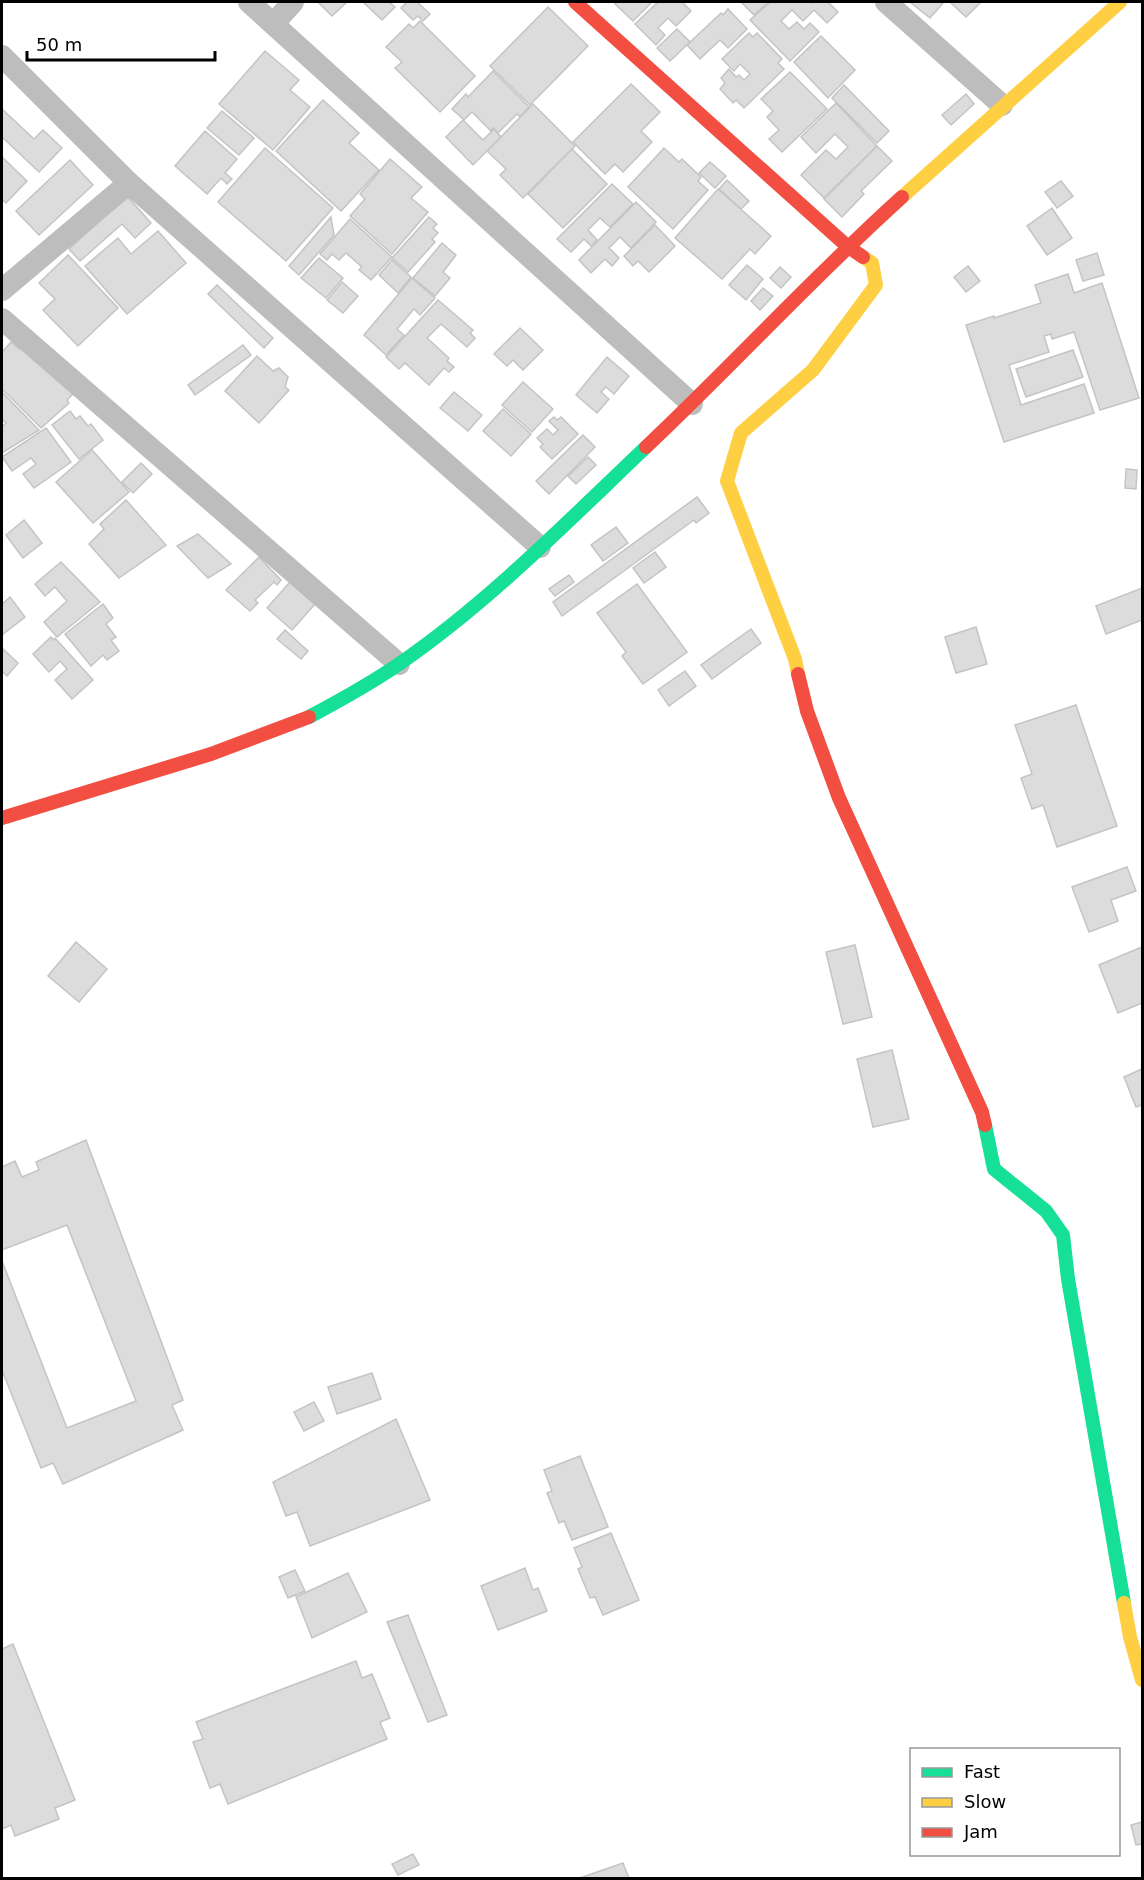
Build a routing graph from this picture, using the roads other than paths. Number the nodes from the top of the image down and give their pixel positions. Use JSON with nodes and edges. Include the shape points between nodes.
{"nodes":[{"id":1,"x":249,"y":2,"type":"edge"},
{"id":2,"x":293,"y":2,"type":"edge"},
{"id":3,"x":575,"y":2,"type":"edge"},
{"id":4,"x":886,"y":2,"type":"edge"},
{"id":5,"x":1120,"y":2,"type":"edge"},
{"id":6,"x":274,"y":23,"type":"junction"},
{"id":7,"x":2,"y":56,"type":"edge"},
{"id":8,"x":1002,"y":105,"type":"junction"},
{"id":9,"x":129,"y":183,"type":"junction"},
{"id":10,"x":847,"y":246,"type":"junction"},
{"id":11,"x":2,"y":291,"type":"edge"},
{"id":12,"x":2,"y":319,"type":"edge"},
{"id":13,"x":692,"y":404,"type":"junction"},
{"id":14,"x":540,"y":547,"type":"junction"},
{"id":15,"x":399,"y":664,"type":"junction"},
{"id":16,"x":2,"y":818,"type":"edge"},
{"id":17,"x":1143,"y":1680,"type":"edge"}],
"edges":[{"from":1,"to":6,"type":"street"},
{"from":2,"to":6,"type":"street"},
{"from":3,"to":10,"type":"street"},
{"from":4,"to":8,"type":"street"},
{"from":5,"to":8,"type":"street"},
{"from":6,"to":13,"type":"street"},
{"from":7,"to":9,"type":"street"},
{"from":8,"to":10,"type":"street"},
{"from":9,"to":11,"type":"street"},
{"from":9,"to":14,"type":"street"},
{"from":10,"to":13,"type":"street"},
{"from":10,"to":17,"type":"street","via":[[872,263],[876,285],[813,370],[741,433],[727,482],[795,659],[807,711],[839,798],[982,1112],[994,1169],[1047,1211],[1062,1235],[1130,1637]]},
{"from":12,"to":15,"type":"street"},
{"from":13,"to":14,"type":"street"},
{"from":14,"to":15,"type":"street","via":[[460,618]]},
{"from":15,"to":16,"type":"street","via":[[300,722],[211,754]]}]}
